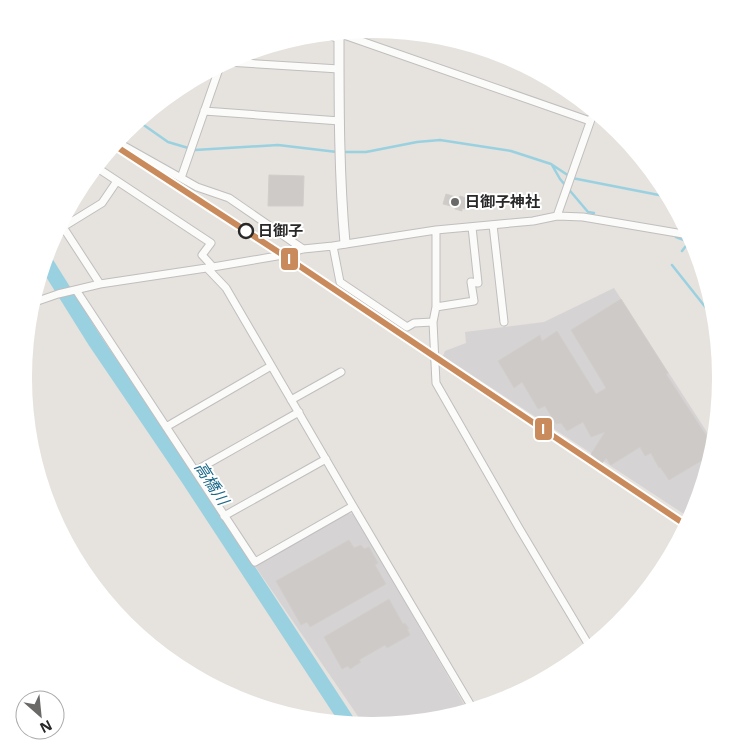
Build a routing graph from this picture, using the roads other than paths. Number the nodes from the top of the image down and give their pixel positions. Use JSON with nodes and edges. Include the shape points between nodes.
{"nodes":[{"id":1,"x":354,"y":39,"type":"edge"},
{"id":2,"x":340,"y":40,"type":"edge"},
{"id":3,"x":244,"y":63,"type":"edge"},
{"id":4,"x":339,"y":69,"type":"junction"},
{"id":5,"x":217,"y":76,"type":"edge"},
{"id":6,"x":204,"y":112,"type":"junction"},
{"id":7,"x":591,"y":118,"type":"edge"},
{"id":8,"x":590,"y":121,"type":"junction"},
{"id":9,"x":340,"y":122,"type":"junction"},
{"id":10,"x":124,"y":146,"type":"edge"},
{"id":11,"x":103,"y":171,"type":"edge"},
{"id":12,"x":181,"y":178,"type":"junction"},
{"id":13,"x":117,"y":180,"type":"junction"},
{"id":14,"x":557,"y":216,"type":"junction"},
{"id":15,"x":71,"y":221,"type":"edge"},
{"id":16,"x":493,"y":225,"type":"junction"},
{"id":17,"x":472,"y":227,"type":"junction"},
{"id":18,"x":436,"y":230,"type":"junction"},
{"id":19,"x":66,"y":232,"type":"edge"},
{"id":20,"x":679,"y":233,"type":"edge"},
{"id":21,"x":345,"y":243,"type":"junction"},
{"id":22,"x":333,"y":246,"type":"junction"},
{"id":23,"x":303,"y":249,"type":"junction"},
{"id":24,"x":210,"y":267,"type":"junction"},
{"id":25,"x":100,"y":284,"type":"junction"},
{"id":26,"x":74,"y":290,"type":"junction"},
{"id":27,"x":42,"y":300,"type":"edge"},
{"id":28,"x":436,"y":307,"type":"junction"},
{"id":29,"x":433,"y":322,"type":"junction"},
{"id":30,"x":504,"y":322,"type":"dead end"},
{"id":31,"x":271,"y":366,"type":"junction"},
{"id":32,"x":341,"y":372,"type":"dead end"},
{"id":33,"x":291,"y":400,"type":"junction"},
{"id":34,"x":298,"y":412,"type":"junction"},
{"id":35,"x":166,"y":427,"type":"junction"},
{"id":36,"x":326,"y":459,"type":"junction"},
{"id":37,"x":195,"y":471,"type":"junction"},
{"id":38,"x":353,"y":506,"type":"junction"},
{"id":39,"x":224,"y":516,"type":"junction"},
{"id":40,"x":586,"y":641,"type":"edge"},
{"id":41,"x":469,"y":702,"type":"edge"}],
"edges":[{"from":1,"to":8,"type":"street"},
{"from":2,"to":4,"type":"street"},
{"from":3,"to":4,"type":"street"},
{"from":4,"to":9,"type":"street"},
{"from":5,"to":6,"type":"street"},
{"from":6,"to":9,"type":"street"},
{"from":6,"to":12,"type":"street"},
{"from":7,"to":8,"type":"street"},
{"from":8,"to":14,"type":"street"},
{"from":9,"to":21,"type":"street"},
{"from":10,"to":12,"type":"street"},
{"from":11,"to":13,"type":"street"},
{"from":12,"to":23,"type":"street","via":[[230,198]]},
{"from":13,"to":15,"type":"street","via":[[102,203]]},
{"from":13,"to":24,"type":"street","via":[[211,244],[202,254]]},
{"from":14,"to":16,"type":"street"},
{"from":14,"to":20,"type":"street","via":[[583,217]]},
{"from":16,"to":17,"type":"street"},
{"from":16,"to":30,"type":"street"},
{"from":17,"to":18,"type":"street"},
{"from":17,"to":28,"type":"street","via":[[478,282],[471,282],[474,302]]},
{"from":18,"to":21,"type":"street"},
{"from":18,"to":28,"type":"street"},
{"from":19,"to":25,"type":"street"},
{"from":21,"to":22,"type":"street"},
{"from":22,"to":23,"type":"street"},
{"from":22,"to":29,"type":"street","via":[[340,282],[406,327]]},
{"from":23,"to":24,"type":"street"},
{"from":24,"to":25,"type":"street"},
{"from":24,"to":31,"type":"street","via":[[226,288]]},
{"from":25,"to":26,"type":"street"},
{"from":26,"to":27,"type":"street"},
{"from":26,"to":35,"type":"street"},
{"from":28,"to":29,"type":"street"},
{"from":29,"to":40,"type":"street","via":[[436,383]]},
{"from":31,"to":33,"type":"street"},
{"from":31,"to":35,"type":"street"},
{"from":32,"to":33,"type":"street"},
{"from":33,"to":34,"type":"street"},
{"from":34,"to":36,"type":"street"},
{"from":34,"to":37,"type":"street"},
{"from":35,"to":37,"type":"street"},
{"from":36,"to":38,"type":"street"},
{"from":36,"to":39,"type":"street"},
{"from":37,"to":39,"type":"street"},
{"from":38,"to":39,"type":"street","via":[[255,562]]},
{"from":38,"to":41,"type":"street"}]}
